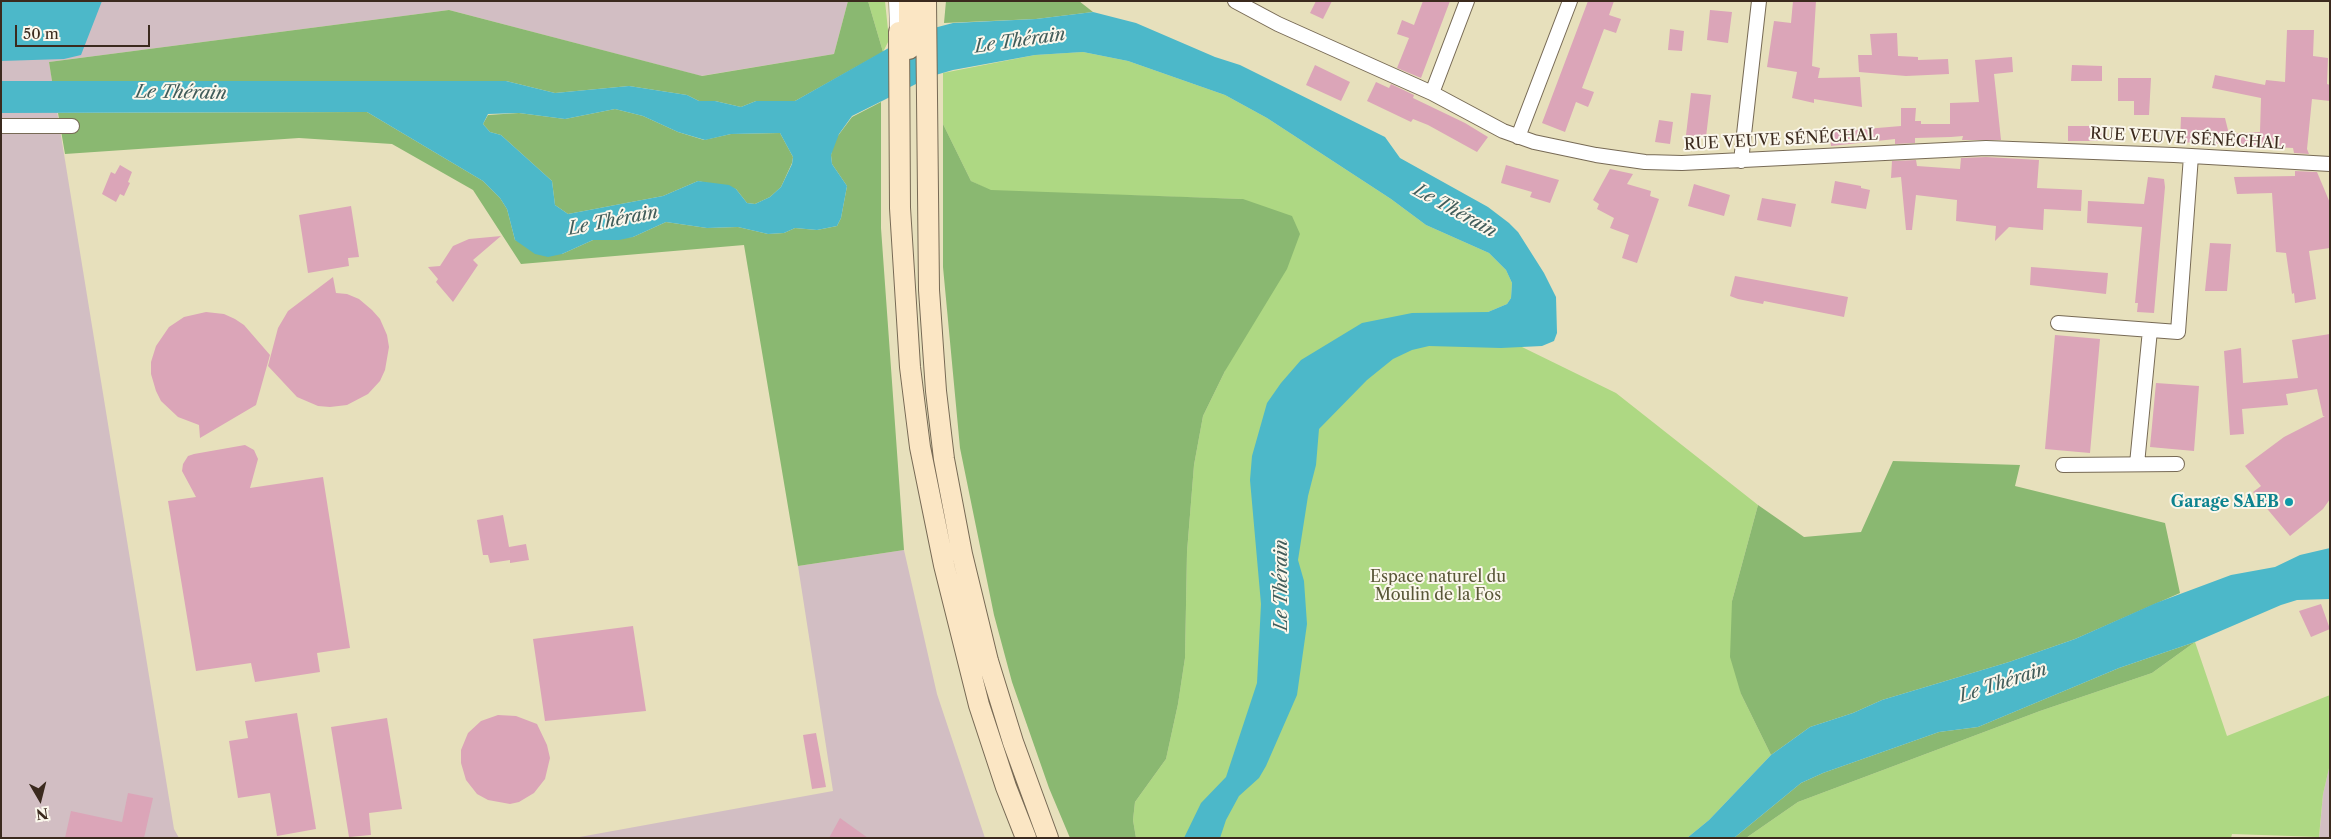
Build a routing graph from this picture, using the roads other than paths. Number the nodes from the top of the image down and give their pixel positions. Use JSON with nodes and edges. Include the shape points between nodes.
{"nodes":[{"id":1,"x":898,"y":1,"type":"edge"},
{"id":2,"x":909,"y":1,"type":"edge"},
{"id":3,"x":926,"y":1,"type":"edge"},
{"id":4,"x":930,"y":1,"type":"edge"},
{"id":5,"x":1235,"y":1,"type":"edge"},
{"id":6,"x":1467,"y":1,"type":"edge"},
{"id":7,"x":1570,"y":1,"type":"edge"},
{"id":8,"x":1760,"y":1,"type":"edge"},
{"id":9,"x":912,"y":26,"type":"junction"},
{"id":10,"x":1432,"y":93,"type":"junction"},
{"id":11,"x":1,"y":126,"type":"edge"},
{"id":12,"x":72,"y":126,"type":"dead end"},
{"id":13,"x":1518,"y":137,"type":"junction"},
{"id":14,"x":2191,"y":156,"type":"junction"},
{"id":15,"x":1741,"y":161,"type":"junction"},
{"id":16,"x":2330,"y":164,"type":"edge"},
{"id":17,"x":2058,"y":323,"type":"dead end"},
{"id":18,"x":2150,"y":330,"type":"junction"},
{"id":19,"x":2137,"y":464,"type":"junction"},
{"id":20,"x":2177,"y":464,"type":"dead end"},
{"id":21,"x":2063,"y":465,"type":"dead end"},
{"id":22,"x":1026,"y":838,"type":"edge"},
{"id":23,"x":1048,"y":838,"type":"edge"}],
"edges":[{"from":1,"to":9,"type":"street"},
{"from":2,"to":9,"type":"main road"},
{"from":3,"to":9,"type":"main road"},
{"from":4,"to":9,"type":"street"},
{"from":5,"to":10,"type":"street","name":"RUE VEUVE SÉNÉCHAL","via":[[1263,17]]},
{"from":6,"to":10,"type":"street"},
{"from":7,"to":13,"type":"street"},
{"from":8,"to":15,"type":"street"},
{"from":9,"to":22,"type":"main road","via":[[904,92],[909,188],[906,298],[916,423],[944,565],[986,728]]},
{"from":9,"to":23,"type":"main road","via":[[927,85],[929,290],[936,391],[949,487],[973,606],[996,688]]},
{"from":10,"to":13,"type":"street","name":"RUE VEUVE SÉNÉCHAL"},
{"from":11,"to":12,"type":"street"},
{"from":13,"to":15,"type":"street","name":"RUE VEUVE SÉNÉCHAL","via":[[1566,150],[1645,162]]},
{"from":14,"to":15,"type":"street","name":"RUE VEUVE SÉNÉCHAL","via":[[1966,148]]},
{"from":14,"to":16,"type":"street","name":"RUE VEUVE SÉNÉCHAL"},
{"from":14,"to":18,"type":"street","via":[[2178,332]]},
{"from":17,"to":18,"type":"street"},
{"from":18,"to":19,"type":"street"},
{"from":19,"to":20,"type":"street"},
{"from":19,"to":21,"type":"street"}]}
